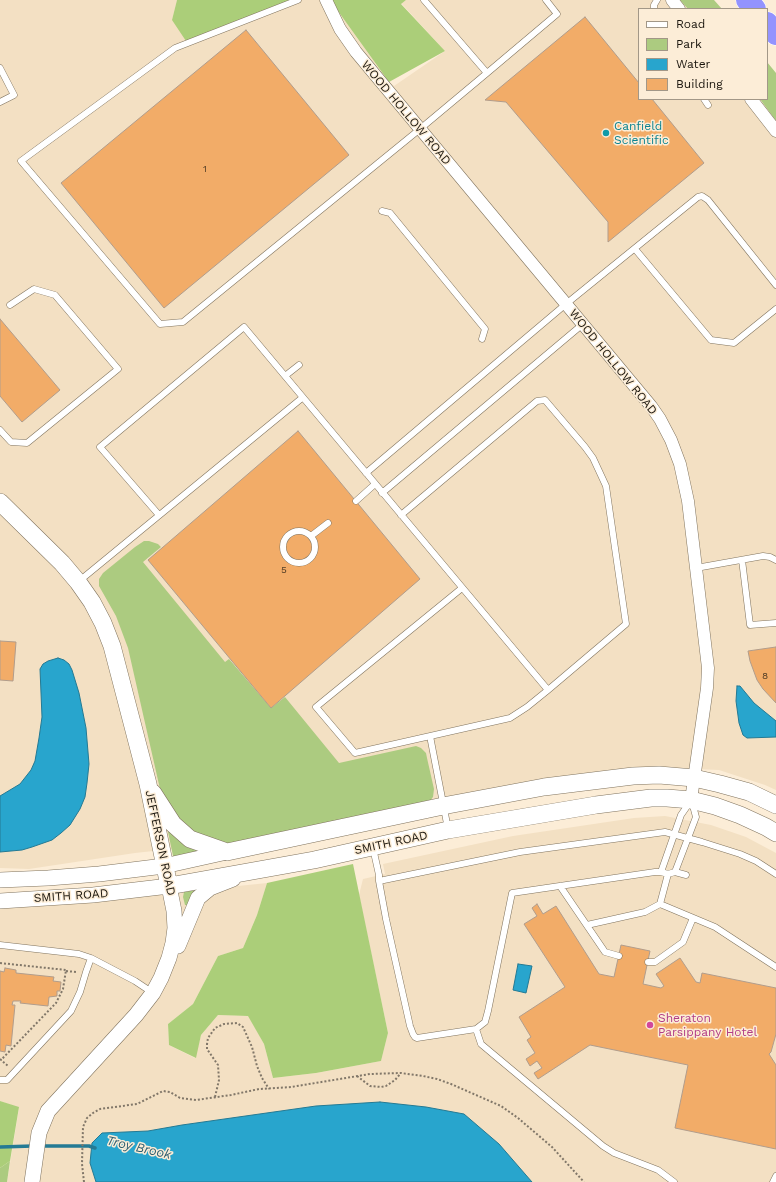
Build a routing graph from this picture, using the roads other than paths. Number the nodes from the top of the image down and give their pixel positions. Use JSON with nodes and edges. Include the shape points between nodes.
{"nodes":[{"id":1,"x":298,"y":0,"type":"edge"},
{"id":2,"x":326,"y":0,"type":"edge"},
{"id":3,"x":424,"y":0,"type":"edge"},
{"id":4,"x":546,"y":0,"type":"edge"},
{"id":5,"x":672,"y":0,"type":"edge"},
{"id":6,"x":747,"y":0,"type":"edge"},
{"id":7,"x":678,"y":8,"type":"edge"},
{"id":8,"x":754,"y":8,"type":"edge"},
{"id":9,"x":768,"y":24,"type":"edge"},
{"id":10,"x":776,"y":34,"type":"edge"},
{"id":11,"x":0,"y":68,"type":"edge"},
{"id":12,"x":487,"y":73,"type":"junction"},
{"id":13,"x":705,"y":100,"type":"edge"},
{"id":14,"x":751,"y":100,"type":"edge"},
{"id":15,"x":0,"y":102,"type":"edge"},
{"id":16,"x":708,"y":105,"type":"dead end"},
{"id":17,"x":420,"y":129,"type":"junction"},
{"id":18,"x":776,"y":131,"type":"edge"},
{"id":19,"x":382,"y":211,"type":"dead end"},
{"id":20,"x":635,"y":248,"type":"junction"},
{"id":21,"x":776,"y":285,"type":"edge"},
{"id":22,"x":566,"y":304,"type":"junction"},
{"id":23,"x":10,"y":305,"type":"dead end"},
{"id":24,"x":776,"y":309,"type":"edge"},
{"id":25,"x":583,"y":324,"type":"junction"},
{"id":26,"x":482,"y":339,"type":"dead end"},
{"id":27,"x":299,"y":365,"type":"dead end"},
{"id":28,"x":285,"y":376,"type":"junction"},
{"id":29,"x":302,"y":398,"type":"junction"},
{"id":30,"x":0,"y":430,"type":"edge"},
{"id":31,"x":366,"y":474,"type":"junction"},
{"id":32,"x":375,"y":484,"type":"junction"},
{"id":33,"x":382,"y":493,"type":"junction"},
{"id":34,"x":356,"y":501,"type":"dead end"},
{"id":35,"x":0,"y":502,"type":"edge"},
{"id":36,"x":159,"y":515,"type":"junction"},
{"id":37,"x":401,"y":515,"type":"junction"},
{"id":38,"x":328,"y":523,"type":"dead end"},
{"id":39,"x":311,"y":536,"type":"junction"},
{"id":40,"x":742,"y":560,"type":"junction"},
{"id":41,"x":776,"y":560,"type":"edge"},
{"id":42,"x":696,"y":568,"type":"junction"},
{"id":43,"x":78,"y":582,"type":"junction"},
{"id":44,"x":462,"y":588,"type":"junction"},
{"id":45,"x":776,"y":622,"type":"edge"},
{"id":46,"x":548,"y":690,"type":"junction"},
{"id":47,"x":430,"y":736,"type":"junction"},
{"id":48,"x":694,"y":778,"type":"junction"},
{"id":49,"x":148,"y":784,"type":"junction"},
{"id":50,"x":691,"y":800,"type":"junction"},
{"id":51,"x":776,"y":805,"type":"edge"},
{"id":52,"x":444,"y":806,"type":"junction"},
{"id":53,"x":448,"y":830,"type":"junction"},
{"id":54,"x":776,"y":833,"type":"edge"},
{"id":55,"x":674,"y":834,"type":"junction"},
{"id":56,"x":688,"y":838,"type":"junction"},
{"id":57,"x":373,"y":847,"type":"junction"},
{"id":58,"x":227,"y":852,"type":"junction"},
{"id":59,"x":164,"y":866,"type":"junction"},
{"id":60,"x":251,"y":871,"type":"junction"},
{"id":61,"x":661,"y":872,"type":"junction"},
{"id":62,"x":675,"y":872,"type":"junction"},
{"id":63,"x":668,"y":874,"type":"junction"},
{"id":64,"x":776,"y":874,"type":"edge"},
{"id":65,"x":686,"y":875,"type":"dead end"},
{"id":66,"x":0,"y":880,"type":"edge"},
{"id":67,"x":379,"y":881,"type":"junction"},
{"id":68,"x":169,"y":886,"type":"junction"},
{"id":69,"x":560,"y":886,"type":"junction"},
{"id":70,"x":0,"y":901,"type":"edge"},
{"id":71,"x":660,"y":904,"type":"junction"},
{"id":72,"x":693,"y":918,"type":"junction"},
{"id":73,"x":587,"y":925,"type":"junction"},
{"id":74,"x":0,"y":945,"type":"edge"},
{"id":75,"x":619,"y":956,"type":"dead end"},
{"id":76,"x":91,"y":958,"type":"junction"},
{"id":77,"x":648,"y":962,"type":"dead end"},
{"id":78,"x":776,"y":967,"type":"edge"},
{"id":79,"x":161,"y":978,"type":"junction"},
{"id":80,"x":153,"y":993,"type":"junction"},
{"id":81,"x":476,"y":1029,"type":"junction"},
{"id":82,"x":0,"y":1080,"type":"edge"},
{"id":83,"x":776,"y":1176,"type":"edge"},
{"id":84,"x":32,"y":1182,"type":"edge"},
{"id":85,"x":674,"y":1182,"type":"edge"},
{"id":86,"x":773,"y":1182,"type":"edge"}],
"edges":[{"from":1,"to":17,"type":"lane","via":[[175,48],[21,161],[160,324],[183,322]]},
{"from":2,"to":17,"type":"street","name":"WOOD HOLLOW ROAD","via":[[340,29],[356,52]]},
{"from":3,"to":12,"type":"lane"},
{"from":4,"to":12,"type":"lane","via":[[557,14]]},
{"from":5,"to":7,"type":"street"},
{"from":6,"to":8,"type":"highway"},
{"from":9,"to":10,"type":"highway"},
{"from":11,"to":15,"type":"lane","via":[[14,96]]},
{"from":12,"to":17,"type":"lane"},
{"from":13,"to":16,"type":"lane"},
{"from":14,"to":18,"type":"street"},
{"from":17,"to":22,"type":"street","name":"WOOD HOLLOW ROAD"},
{"from":19,"to":26,"type":"lane","via":[[390,213],[485,330]]},
{"from":20,"to":21,"type":"lane","via":[[695,198],[702,196],[708,200]]},
{"from":20,"to":22,"type":"lane"},
{"from":20,"to":24,"type":"lane","via":[[711,340],[734,343]]},
{"from":22,"to":25,"type":"street","name":"WOOD HOLLOW ROAD"},
{"from":22,"to":31,"type":"lane"},
{"from":23,"to":30,"type":"lane","via":[[34,289],[55,295],[118,369],[27,443],[11,442]]},
{"from":25,"to":33,"type":"lane"},
{"from":25,"to":42,"type":"street","name":"WOOD HOLLOW ROAD","via":[[651,406],[670,440],[680,464],[688,501]]},
{"from":27,"to":28,"type":"lane"},
{"from":28,"to":29,"type":"lane"},
{"from":28,"to":36,"type":"lane","via":[[244,327],[100,447]]},
{"from":29,"to":31,"type":"lane"},
{"from":29,"to":36,"type":"lane"},
{"from":31,"to":32,"type":"lane"},
{"from":32,"to":33,"type":"lane"},
{"from":32,"to":34,"type":"lane"},
{"from":33,"to":37,"type":"lane"},
{"from":35,"to":43,"type":"main road","name":"JEFFERSON ROAD"},
{"from":36,"to":43,"type":"lane"},
{"from":37,"to":44,"type":"lane"},
{"from":37,"to":46,"type":"lane","via":[[537,401],[545,400],[584,447],[606,486],[626,624]]},
{"from":38,"to":39,"type":"lane"},
{"from":39,"to":39,"type":"lane","via":[[315,551],[309,559],[304,562],[289,559],[284,550],[288,536],[297,531],[303,531]]},
{"from":40,"to":41,"type":"lane","via":[[766,556]]},
{"from":40,"to":42,"type":"lane"},
{"from":40,"to":45,"type":"lane","via":[[750,625]]},
{"from":42,"to":48,"type":"street","name":"WOOD HOLLOW ROAD","via":[[708,668]]},
{"from":43,"to":49,"type":"main road","name":"JEFFERSON ROAD","via":[[92,602],[112,646]]},
{"from":44,"to":46,"type":"lane"},
{"from":44,"to":47,"type":"lane","via":[[316,707],[356,753]]},
{"from":46,"to":47,"type":"lane","via":[[510,718]]},
{"from":47,"to":52,"type":"lane"},
{"from":48,"to":50,"type":"street","name":"WOOD HOLLOW ROAD"},
{"from":48,"to":51,"type":"main road","name":"SMITH ROAD","via":[[749,792]]},
{"from":48,"to":52,"type":"main road","name":"SMITH ROAD","via":[[659,775],[620,777],[544,787]]},
{"from":49,"to":58,"type":"main road","via":[[173,824],[190,839]]},
{"from":49,"to":59,"type":"main road","name":"JEFFERSON ROAD"},
{"from":50,"to":53,"type":"main road","name":"SMITH ROAD","via":[[651,798]]},
{"from":50,"to":54,"type":"main road","name":"SMITH ROAD","via":[[740,815]]},
{"from":50,"to":55,"type":"lane","via":[[681,815]]},
{"from":50,"to":56,"type":"lane","via":[[696,817]]},
{"from":52,"to":53,"type":"lane"},
{"from":52,"to":58,"type":"main road","name":"SMITH ROAD"},
{"from":53,"to":57,"type":"main road","name":"SMITH ROAD"},
{"from":55,"to":56,"type":"lane"},
{"from":55,"to":61,"type":"lane"},
{"from":55,"to":67,"type":"lane","via":[[666,832],[520,852]]},
{"from":56,"to":62,"type":"lane"},
{"from":56,"to":64,"type":"lane","via":[[749,857]]},
{"from":57,"to":60,"type":"main road","name":"SMITH ROAD"},
{"from":57,"to":67,"type":"lane"},
{"from":58,"to":59,"type":"street","name":"SMITH ROAD"},
{"from":59,"to":66,"type":"street","name":"SMITH ROAD","via":[[99,874]]},
{"from":59,"to":68,"type":"main road","name":"JEFFERSON ROAD"},
{"from":60,"to":68,"type":"main road","name":"SMITH ROAD"},
{"from":60,"to":79,"type":"street","via":[[210,888],[198,898],[171,966]]},
{"from":61,"to":63,"type":"lane"},
{"from":61,"to":69,"type":"lane"},
{"from":62,"to":63,"type":"lane"},
{"from":62,"to":65,"type":"lane"},
{"from":63,"to":71,"type":"lane"},
{"from":67,"to":81,"type":"lane","via":[[413,1034],[417,1038]]},
{"from":68,"to":70,"type":"street","name":"SMITH ROAD","via":[[94,895]]},
{"from":68,"to":79,"type":"street","name":"JEFFERSON ROAD","via":[[175,928],[172,948]]},
{"from":69,"to":73,"type":"lane"},
{"from":69,"to":81,"type":"lane","via":[[512,893],[487,1017]]},
{"from":71,"to":72,"type":"lane"},
{"from":71,"to":73,"type":"lane","via":[[645,912]]},
{"from":72,"to":77,"type":"lane","via":[[683,942],[655,962]]},
{"from":72,"to":78,"type":"lane","via":[[715,927]]},
{"from":73,"to":75,"type":"lane","via":[[605,952]]},
{"from":74,"to":76,"type":"lane","via":[[79,954]]},
{"from":76,"to":80,"type":"lane"},
{"from":76,"to":82,"type":"lane","via":[[71,1011],[7,1080]]},
{"from":79,"to":80,"type":"street","name":"JEFFERSON ROAD"},
{"from":80,"to":84,"type":"street","name":"JEFFERSON ROAD","via":[[48,1111],[39,1133]]},
{"from":81,"to":85,"type":"lane","via":[[481,1044],[603,1146],[658,1170]]},
{"from":83,"to":86,"type":"lane"}]}
